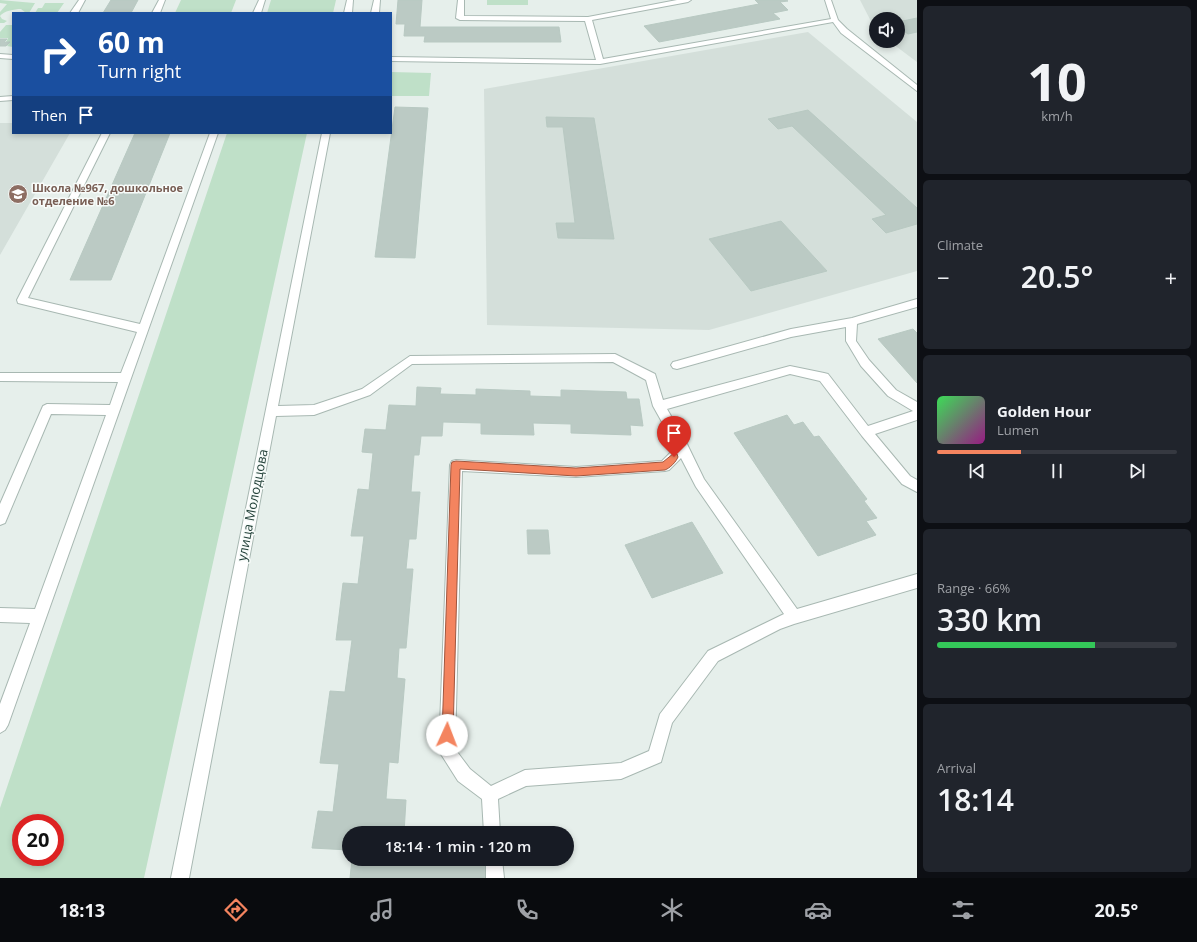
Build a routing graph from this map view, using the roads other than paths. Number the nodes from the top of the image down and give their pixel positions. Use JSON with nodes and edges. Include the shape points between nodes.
{"nodes":[{"id":1,"x":82,"y":0,"type":"edge"},
{"id":2,"x":162,"y":0,"type":"edge"},
{"id":3,"x":262,"y":0,"type":"edge"},
{"id":4,"x":350,"y":0,"type":"edge"},
{"id":5,"x":377,"y":0,"type":"edge"},
{"id":6,"x":461,"y":0,"type":"edge"},
{"id":7,"x":688,"y":0,"type":"edge"},
{"id":8,"x":828,"y":0,"type":"edge"},
{"id":9,"x":75,"y":12,"type":"edge"},
{"id":10,"x":156,"y":12,"type":"edge"},
{"id":11,"x":257,"y":12,"type":"edge"},
{"id":12,"x":348,"y":12,"type":"edge"},
{"id":13,"x":375,"y":12,"type":"edge"},
{"id":14,"x":588,"y":19,"type":"junction"},
{"id":15,"x":835,"y":20,"type":"junction"},
{"id":16,"x":0,"y":56,"type":"edge"},
{"id":17,"x":12,"y":57,"type":"edge"},
{"id":18,"x":392,"y":60,"type":"edge"},
{"id":19,"x":600,"y":62,"type":"junction"},
{"id":20,"x":917,"y":89,"type":"edge"},
{"id":21,"x":12,"y":98,"type":"edge"},
{"id":22,"x":0,"y":99,"type":"edge"},
{"id":23,"x":105,"y":134,"type":"edge"},
{"id":24,"x":214,"y":134,"type":"edge"},
{"id":25,"x":326,"y":134,"type":"edge"},
{"id":26,"x":917,"y":303,"type":"edge"},
{"id":27,"x":852,"y":322,"type":"junction"},
{"id":28,"x":143,"y":329,"type":"junction"},
{"id":29,"x":677,"y":365,"type":"dead end"},
{"id":30,"x":0,"y":377,"type":"edge"},
{"id":31,"x":125,"y":378,"type":"junction"},
{"id":32,"x":659,"y":406,"type":"junction"},
{"id":33,"x":917,"y":408,"type":"edge"},
{"id":34,"x":113,"y":410,"type":"junction"},
{"id":35,"x":271,"y":411,"type":"junction"},
{"id":36,"x":917,"y":415,"type":"edge"},
{"id":37,"x":866,"y":432,"type":"junction"},
{"id":38,"x":683,"y":448,"type":"junction"},
{"id":39,"x":917,"y":486,"type":"edge"},
{"id":40,"x":0,"y":519,"type":"edge"},
{"id":41,"x":917,"y":581,"type":"edge"},
{"id":42,"x":0,"y":615,"type":"edge"},
{"id":43,"x":39,"y":616,"type":"junction"},
{"id":44,"x":794,"y":617,"type":"junction"},
{"id":45,"x":0,"y":724,"type":"edge"},
{"id":46,"x":490,"y":795,"type":"junction"},
{"id":47,"x":492,"y":826,"type":"edge"},
{"id":48,"x":494,"y":866,"type":"edge"},
{"id":49,"x":180,"y":878,"type":"edge"},
{"id":50,"x":495,"y":878,"type":"edge"}],
"edges":[{"from":1,"to":9,"type":"street"},
{"from":2,"to":10,"type":"street"},
{"from":3,"to":11,"type":"street"},
{"from":4,"to":12,"type":"street"},
{"from":5,"to":13,"type":"street"},
{"from":6,"to":14,"type":"street","via":[[460,18]]},
{"from":7,"to":14,"type":"street"},
{"from":8,"to":15,"type":"street"},
{"from":14,"to":19,"type":"street"},
{"from":15,"to":19,"type":"street"},
{"from":15,"to":20,"type":"street","via":[[844,31]]},
{"from":16,"to":17,"type":"street"},
{"from":18,"to":19,"type":"street"},
{"from":21,"to":22,"type":"street"},
{"from":23,"to":28,"type":"street","via":[[22,300]]},
{"from":24,"to":28,"type":"street"},
{"from":25,"to":35,"type":"street","name":"улица Молодцова"},
{"from":26,"to":27,"type":"street"},
{"from":27,"to":29,"type":"street","via":[[791,333]]},
{"from":27,"to":33,"type":"street","via":[[851,341],[865,363],[892,393]]},
{"from":28,"to":31,"type":"street"},
{"from":30,"to":31,"type":"street"},
{"from":31,"to":34,"type":"street"},
{"from":32,"to":35,"type":"street","via":[[651,377],[615,358],[410,360],[366,392],[314,410]]},
{"from":32,"to":37,"type":"street","via":[[790,370],[824,377]]},
{"from":32,"to":38,"type":"street"},
{"from":34,"to":40,"type":"street","via":[[47,409]]},
{"from":34,"to":43,"type":"street"},
{"from":35,"to":49,"type":"street","name":"улица Молодцова"},
{"from":36,"to":37,"type":"street"},
{"from":37,"to":39,"type":"street","via":[[906,480]]},
{"from":38,"to":44,"type":"street","via":[[700,482]]},
{"from":38,"to":46,"type":"street","via":[[665,466],[576,472],[456,465],[447,751],[464,775]]},
{"from":41,"to":44,"type":"street"},
{"from":42,"to":43,"type":"street"},
{"from":43,"to":45,"type":"street"},
{"from":44,"to":46,"type":"street","via":[[713,656],[665,719],[654,756],[621,771],[525,778]]},
{"from":46,"to":47,"type":"street"},
{"from":48,"to":50,"type":"street"}]}
